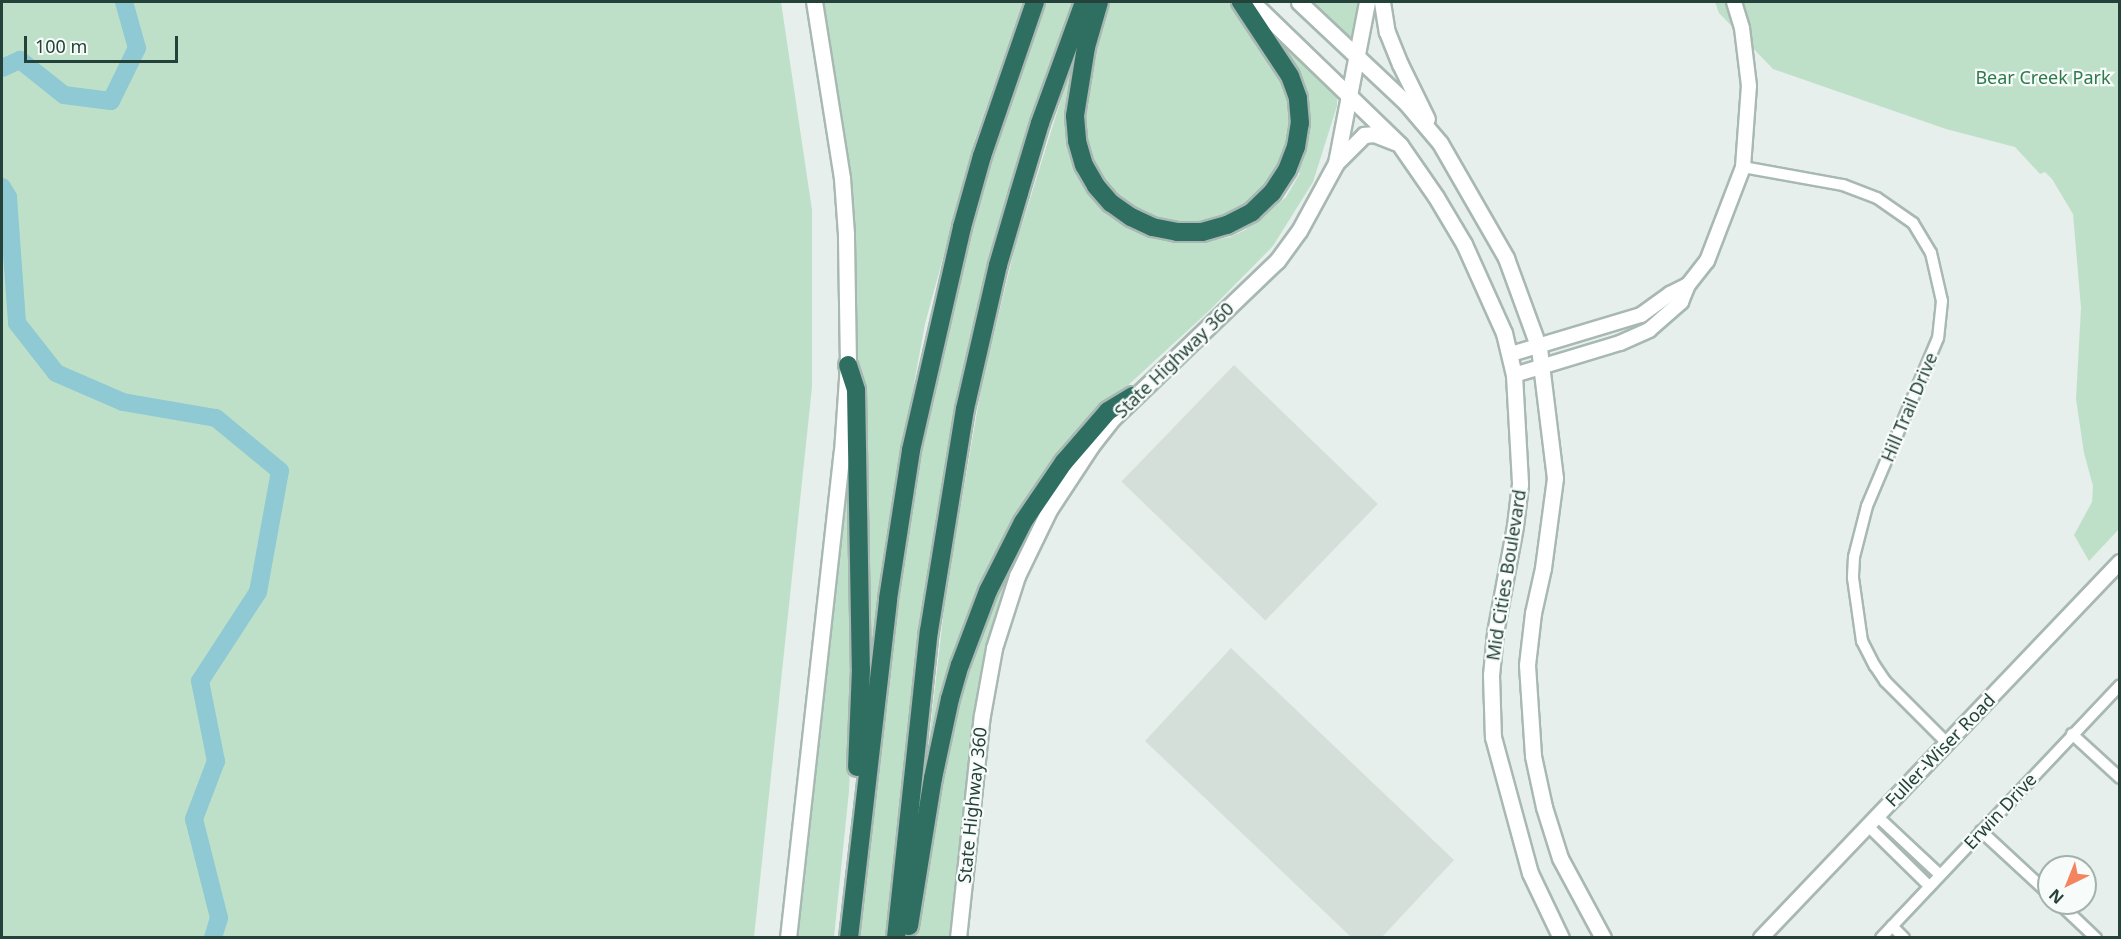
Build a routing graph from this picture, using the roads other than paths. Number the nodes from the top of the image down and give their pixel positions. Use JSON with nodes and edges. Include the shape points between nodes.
{"nodes":[{"id":1,"x":813,"y":2,"type":"edge"},
{"id":2,"x":1035,"y":2,"type":"edge"},
{"id":3,"x":1084,"y":2,"type":"edge"},
{"id":4,"x":1099,"y":2,"type":"edge"},
{"id":5,"x":1241,"y":2,"type":"edge"},
{"id":6,"x":1252,"y":2,"type":"edge"},
{"id":7,"x":1299,"y":2,"type":"edge"},
{"id":8,"x":1367,"y":2,"type":"edge"},
{"id":9,"x":1382,"y":2,"type":"edge"},
{"id":10,"x":1734,"y":2,"type":"edge"},
{"id":11,"x":1358,"y":57,"type":"junction"},
{"id":12,"x":1351,"y":94,"type":"junction"},
{"id":13,"x":1440,"y":143,"type":"junction"},
{"id":14,"x":1400,"y":145,"type":"junction"},
{"id":15,"x":1336,"y":163,"type":"junction"},
{"id":16,"x":1743,"y":167,"type":"junction"},
{"id":17,"x":1688,"y":285,"type":"junction"},
{"id":18,"x":1539,"y":348,"type":"junction"},
{"id":19,"x":1511,"y":354,"type":"junction"},
{"id":20,"x":848,"y":365,"type":"junction"},
{"id":21,"x":1542,"y":368,"type":"junction"},
{"id":22,"x":1514,"y":375,"type":"junction"},
{"id":23,"x":1133,"y":396,"type":"junction"},
{"id":24,"x":2120,"y":562,"type":"edge"},
{"id":25,"x":2120,"y":685,"type":"edge"},
{"id":26,"x":2072,"y":734,"type":"junction"},
{"id":27,"x":1947,"y":742,"type":"junction"},
{"id":28,"x":2120,"y":778,"type":"edge"},
{"id":29,"x":1872,"y":821,"type":"junction"},
{"id":30,"x":1981,"y":831,"type":"junction"},
{"id":31,"x":1940,"y":875,"type":"junction"},
{"id":32,"x":2037,"y":883,"type":"edge"},
{"id":33,"x":1929,"y":886,"type":"junction"},
{"id":34,"x":2072,"y":915,"type":"edge"},
{"id":35,"x":1892,"y":926,"type":"junction"},
{"id":36,"x":788,"y":938,"type":"edge"},
{"id":37,"x":841,"y":938,"type":"edge"},
{"id":38,"x":849,"y":938,"type":"edge"},
{"id":39,"x":896,"y":938,"type":"edge"},
{"id":40,"x":908,"y":938,"type":"edge"},
{"id":41,"x":958,"y":938,"type":"edge"},
{"id":42,"x":1562,"y":938,"type":"edge"},
{"id":43,"x":1603,"y":938,"type":"edge"},
{"id":44,"x":1761,"y":938,"type":"edge"},
{"id":45,"x":1881,"y":938,"type":"edge"},
{"id":46,"x":1904,"y":938,"type":"edge"},
{"id":47,"x":2096,"y":938,"type":"edge"}],
"edges":[{"from":1,"to":20,"type":"main road","via":[[842,178]]},
{"from":2,"to":38,"type":"highway","via":[[962,227],[911,450],[884,630]]},
{"from":3,"to":39,"type":"highway","via":[[1019,193],[965,409],[932,610]]},
{"from":4,"to":5,"type":"highway","via":[[1086,47],[1075,116],[1084,165],[1111,203],[1131,217],[1152,227],[1202,232],[1252,212],[1272,193],[1296,147],[1300,123],[1298,98],[1290,76]]},
{"from":6,"to":12,"type":"main road","name":"Mid Cities Boulevard"},
{"from":7,"to":11,"type":"main road"},
{"from":8,"to":11,"type":"main road","name":"State Highway 360"},
{"from":9,"to":13,"type":"main road","via":[[1387,32],[1400,64]]},
{"from":10,"to":16,"type":"street","via":[[1742,28],[1749,86]]},
{"from":11,"to":12,"type":"main road","name":"State Highway 360"},
{"from":11,"to":13,"type":"main road"},
{"from":12,"to":14,"type":"main road","name":"Mid Cities Boulevard"},
{"from":12,"to":15,"type":"main road","name":"State Highway 360"},
{"from":13,"to":18,"type":"main road","via":[[1506,258]]},
{"from":14,"to":15,"type":"main road","via":[[1374,134],[1364,135]]},
{"from":14,"to":19,"type":"main road","name":"Mid Cities Boulevard","via":[[1464,244]]},
{"from":15,"to":23,"type":"main road","name":"State Highway 360","via":[[1315,204],[1277,261]]},
{"from":16,"to":17,"type":"street","via":[[1707,261]]},
{"from":16,"to":27,"type":"street","name":"Hill Trail Drive","via":[[1843,185],[1877,198],[1913,223],[1931,253],[1942,301],[1938,338],[1867,506],[1852,578],[1863,641],[1875,666],[1884,681]]},
{"from":17,"to":18,"type":"street","via":[[1641,315]]},
{"from":17,"to":21,"type":"street","via":[[1681,302],[1649,330]]},
{"from":18,"to":19,"type":"street"},
{"from":18,"to":21,"type":"main road"},
{"from":19,"to":22,"type":"main road","name":"Mid Cities Boulevard"},
{"from":20,"to":36,"type":"main road","via":[[842,452]]},
{"from":20,"to":37,"type":"highway","via":[[856,390],[861,669]]},
{"from":21,"to":22,"type":"street"},
{"from":21,"to":43,"type":"main road","via":[[1555,478],[1527,665],[1533,756],[1560,858]]},
{"from":22,"to":42,"type":"main road","name":"Mid Cities Boulevard","via":[[1520,484],[1495,633],[1491,675],[1493,737],[1530,873]]},
{"from":23,"to":40,"type":"highway","via":[[1108,411],[1064,462],[1023,522],[988,591],[950,699]]},
{"from":23,"to":41,"type":"main road","name":"State Highway 360","via":[[1091,446],[1049,510],[1017,576],[1004,614],[982,715]]},
{"from":24,"to":27,"type":"street","name":"Fuller-Wiser Road"},
{"from":25,"to":26,"type":"street","name":"Erwin Drive"},
{"from":26,"to":28,"type":"street"},
{"from":26,"to":30,"type":"street","name":"Erwin Drive"},
{"from":27,"to":29,"type":"street","name":"Fuller-Wiser Road"},
{"from":29,"to":31,"type":"street"},
{"from":29,"to":33,"type":"street"},
{"from":29,"to":44,"type":"street","name":"Fuller-Wiser Road"},
{"from":30,"to":31,"type":"street","name":"Erwin Drive"},
{"from":30,"to":32,"type":"street"},
{"from":31,"to":33,"type":"street","name":"Erwin Drive"},
{"from":33,"to":35,"type":"street","name":"Erwin Drive"},
{"from":34,"to":47,"type":"street"},
{"from":35,"to":45,"type":"street","name":"Erwin Drive"},
{"from":35,"to":46,"type":"street"}]}
